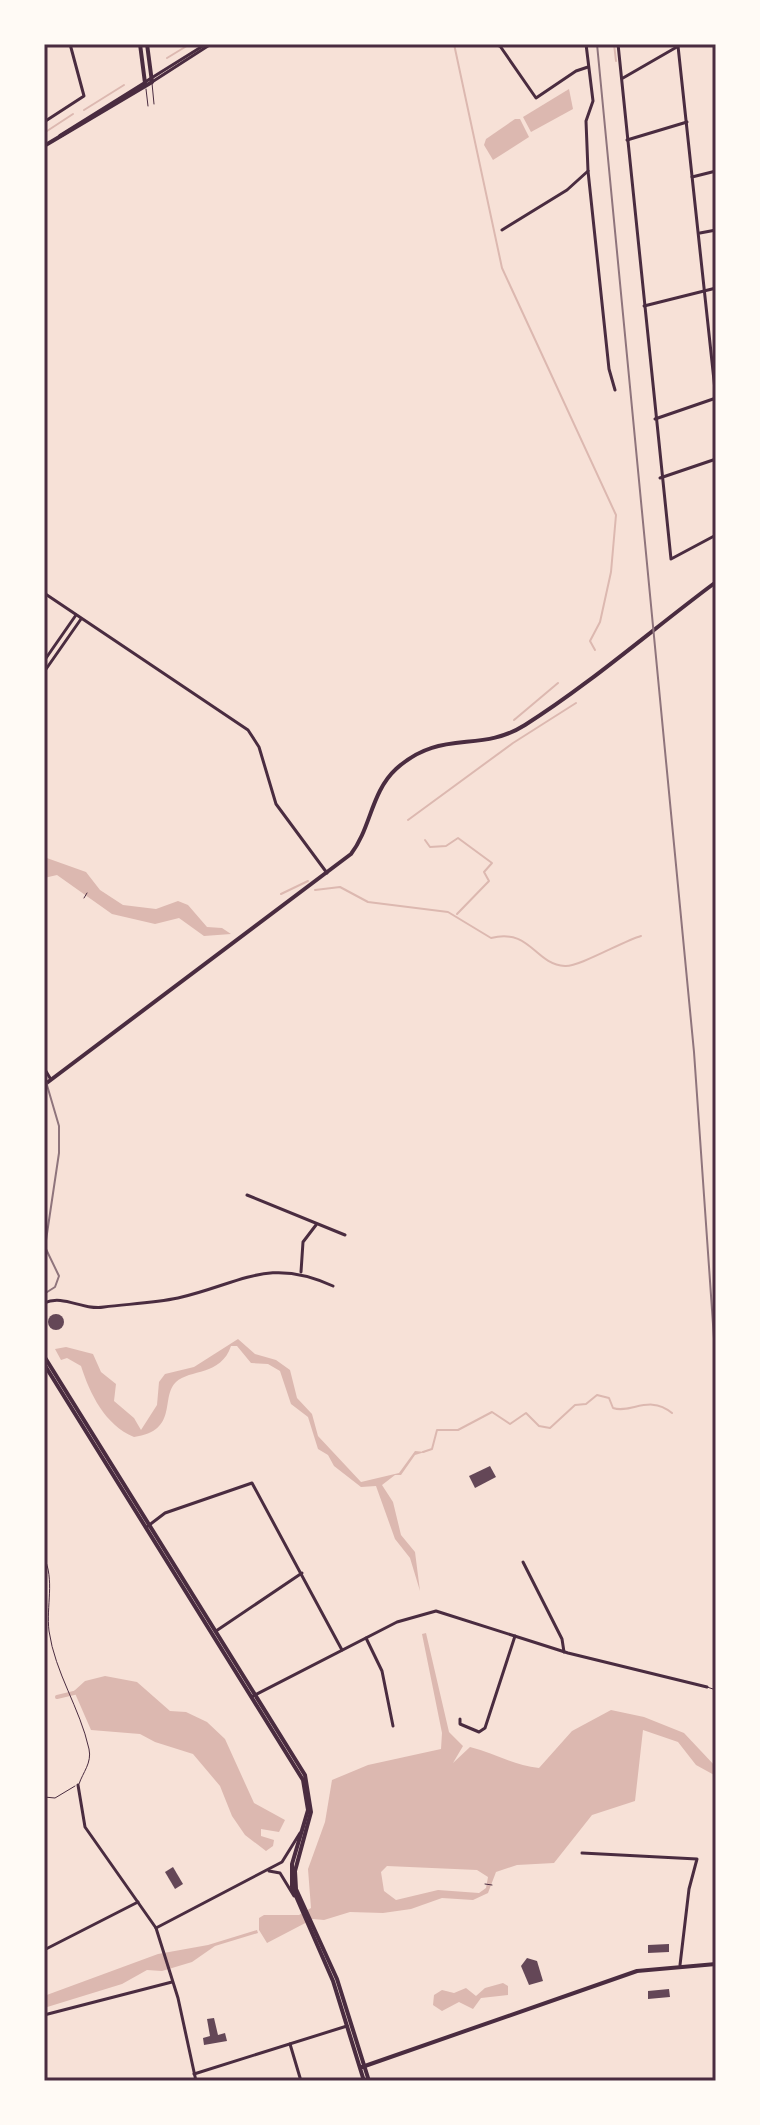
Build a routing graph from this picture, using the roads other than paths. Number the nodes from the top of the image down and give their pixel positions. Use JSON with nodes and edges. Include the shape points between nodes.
{"nodes":[{"id":1,"x":70,"y":44,"type":"edge"},
{"id":2,"x":140,"y":44,"type":"edge"},
{"id":3,"x":147,"y":44,"type":"edge"},
{"id":4,"x":209,"y":44,"type":"edge"},
{"id":5,"x":492,"y":44,"type":"edge"},
{"id":6,"x":586,"y":44,"type":"edge"},
{"id":7,"x":618,"y":44,"type":"edge"},
{"id":8,"x":680,"y":45,"type":"edge"},
{"id":9,"x":149,"y":64,"type":"junction"},
{"id":10,"x":588,"y":67,"type":"junction"},
{"id":11,"x":164,"y":70,"type":"junction"},
{"id":12,"x":622,"y":79,"type":"junction"},
{"id":13,"x":152,"y":80,"type":"junction"},
{"id":14,"x":145,"y":85,"type":"junction"},
{"id":15,"x":154,"y":104,"type":"dead end"},
{"id":16,"x":148,"y":106,"type":"dead end"},
{"id":17,"x":44,"y":122,"type":"edge"},
{"id":18,"x":687,"y":122,"type":"junction"},
{"id":19,"x":627,"y":140,"type":"junction"},
{"id":20,"x":44,"y":146,"type":"edge"},
{"id":21,"x":588,"y":171,"type":"junction"},
{"id":22,"x":716,"y":171,"type":"edge"},
{"id":23,"x":692,"y":177,"type":"junction"},
{"id":24,"x":502,"y":230,"type":"dead end"},
{"id":25,"x":716,"y":230,"type":"edge"},
{"id":26,"x":698,"y":233,"type":"junction"},
{"id":27,"x":716,"y":288,"type":"edge"},
{"id":28,"x":704,"y":291,"type":"junction"},
{"id":29,"x":644,"y":306,"type":"junction"},
{"id":30,"x":716,"y":346,"type":"edge"},
{"id":31,"x":710,"y":347,"type":"junction"},
{"id":32,"x":615,"y":390,"type":"dead end"},
{"id":33,"x":716,"y":398,"type":"edge"},
{"id":34,"x":654,"y":419,"type":"junction"},
{"id":35,"x":716,"y":459,"type":"edge"},
{"id":36,"x":660,"y":478,"type":"junction"},
{"id":37,"x":716,"y":535,"type":"edge"},
{"id":38,"x":716,"y":582,"type":"edge"},
{"id":39,"x":44,"y":593,"type":"edge"},
{"id":40,"x":76,"y":615,"type":"junction"},
{"id":41,"x":81,"y":618,"type":"junction"},
{"id":42,"x":44,"y":661,"type":"edge"},
{"id":43,"x":44,"y":672,"type":"edge"},
{"id":44,"x":327,"y":873,"type":"junction"},
{"id":45,"x":44,"y":1068,"type":"edge"},
{"id":46,"x":51,"y":1080,"type":"junction"},
{"id":47,"x":44,"y":1085,"type":"edge"},
{"id":48,"x":247,"y":1195,"type":"dead end"},
{"id":49,"x":316,"y":1225,"type":"junction"},
{"id":50,"x":345,"y":1235,"type":"dead end"},
{"id":51,"x":301,"y":1272,"type":"junction"},
{"id":52,"x":333,"y":1286,"type":"dead end"},
{"id":53,"x":44,"y":1303,"type":"edge"},
{"id":54,"x":44,"y":1356,"type":"edge"},
{"id":55,"x":44,"y":1364,"type":"edge"},
{"id":56,"x":148,"y":1526,"type":"junction"},
{"id":57,"x":44,"y":1557,"type":"edge"},
{"id":58,"x":523,"y":1562,"type":"dead end"},
{"id":59,"x":302,"y":1573,"type":"junction"},
{"id":60,"x":214,"y":1632,"type":"junction"},
{"id":61,"x":515,"y":1636,"type":"junction"},
{"id":62,"x":366,"y":1638,"type":"junction"},
{"id":63,"x":342,"y":1650,"type":"junction"},
{"id":64,"x":564,"y":1652,"type":"junction"},
{"id":65,"x":707,"y":1687,"type":"joint"},
{"id":66,"x":716,"y":1690,"type":"edge"},
{"id":67,"x":254,"y":1695,"type":"junction"},
{"id":68,"x":460,"y":1719,"type":"dead end"},
{"id":69,"x":393,"y":1726,"type":"dead end"},
{"id":70,"x":78,"y":1785,"type":"junction"},
{"id":71,"x":44,"y":1797,"type":"edge"},
{"id":72,"x":304,"y":1829,"type":"junction"},
{"id":73,"x":582,"y":1853,"type":"dead end"},
{"id":74,"x":269,"y":1871,"type":"junction"},
{"id":75,"x":294,"y":1896,"type":"junction"},
{"id":76,"x":138,"y":1902,"type":"junction"},
{"id":77,"x":301,"y":1908,"type":"junction"},
{"id":78,"x":310,"y":1926,"type":"junction"},
{"id":79,"x":156,"y":1928,"type":"junction"},
{"id":80,"x":44,"y":1950,"type":"edge"},
{"id":81,"x":716,"y":1964,"type":"edge"},
{"id":82,"x":680,"y":1965,"type":"junction"},
{"id":83,"x":172,"y":1982,"type":"junction"},
{"id":84,"x":44,"y":2015,"type":"edge"},
{"id":85,"x":347,"y":2026,"type":"junction"},
{"id":86,"x":290,"y":2044,"type":"junction"},
{"id":87,"x":362,"y":2067,"type":"junction"},
{"id":88,"x":194,"y":2074,"type":"junction"},
{"id":89,"x":196,"y":2081,"type":"edge"},
{"id":90,"x":301,"y":2081,"type":"edge"},
{"id":91,"x":367,"y":2081,"type":"edge"}],
"edges":[{"from":1,"to":17,"type":"street","via":[[84,96]]},
{"from":2,"to":14,"type":"main road"},
{"from":3,"to":9,"type":"main road"},
{"from":4,"to":11,"type":"street"},
{"from":4,"to":13,"type":"street"},
{"from":5,"to":10,"type":"street","via":[[500,46],[536,98]]},
{"from":6,"to":10,"type":"street"},
{"from":7,"to":12,"type":"street"},
{"from":8,"to":12,"type":"street"},
{"from":8,"to":18,"type":"street"},
{"from":9,"to":11,"type":"street"},
{"from":9,"to":13,"type":"main road"},
{"from":10,"to":21,"type":"street","via":[[593,101],[586,121]]},
{"from":11,"to":13,"type":"street"},
{"from":12,"to":19,"type":"street"},
{"from":13,"to":14,"type":"main road"},
{"from":13,"to":15,"type":"lane"},
{"from":14,"to":16,"type":"lane"},
{"from":14,"to":20,"type":"main road"},
{"from":18,"to":19,"type":"street"},
{"from":18,"to":23,"type":"street"},
{"from":19,"to":29,"type":"street"},
{"from":21,"to":24,"type":"street"},
{"from":21,"to":32,"type":"street"},
{"from":22,"to":23,"type":"street"},
{"from":23,"to":26,"type":"street"},
{"from":25,"to":26,"type":"street"},
{"from":26,"to":28,"type":"street"},
{"from":27,"to":28,"type":"street"},
{"from":28,"to":29,"type":"street"},
{"from":28,"to":31,"type":"street"},
{"from":29,"to":34,"type":"street"},
{"from":30,"to":31,"type":"street"},
{"from":31,"to":33,"type":"street"},
{"from":33,"to":34,"type":"street"},
{"from":34,"to":36,"type":"street"},
{"from":35,"to":36,"type":"street"},
{"from":36,"to":37,"type":"street","via":[[671,559]]},
{"from":38,"to":44,"type":"main road","via":[[513,731],[486,741],[435,744],[409,759],[383,784],[361,841]]},
{"from":39,"to":40,"type":"street"},
{"from":40,"to":41,"type":"street"},
{"from":40,"to":42,"type":"street"},
{"from":41,"to":43,"type":"street"},
{"from":41,"to":44,"type":"street","via":[[248,730],[259,747],[276,804]]},
{"from":44,"to":46,"type":"main road"},
{"from":45,"to":46,"type":"street"},
{"from":46,"to":47,"type":"main road"},
{"from":48,"to":49,"type":"street"},
{"from":49,"to":50,"type":"street"},
{"from":49,"to":51,"type":"street","via":[[303,1242]]},
{"from":51,"to":52,"type":"street"},
{"from":51,"to":53,"type":"street","via":[[273,1271],[179,1298],[101,1308],[57,1299]]},
{"from":54,"to":56,"type":"main road"},
{"from":55,"to":56,"type":"main road"},
{"from":56,"to":59,"type":"street","via":[[165,1513],[249,1482],[259,1490]]},
{"from":56,"to":60,"type":"main road"},
{"from":57,"to":70,"type":"lane","via":[[50,1573],[49,1629],[90,1755]]},
{"from":58,"to":64,"type":"street"},
{"from":59,"to":60,"type":"street"},
{"from":59,"to":63,"type":"street"},
{"from":60,"to":67,"type":"main road"},
{"from":61,"to":62,"type":"street","via":[[436,1611]]},
{"from":61,"to":64,"type":"street"},
{"from":61,"to":68,"type":"street","via":[[485,1728],[467,1729]]},
{"from":62,"to":63,"type":"street"},
{"from":62,"to":69,"type":"street","via":[[382,1671]]},
{"from":63,"to":67,"type":"street"},
{"from":64,"to":65,"type":"street"},
{"from":65,"to":66,"type":"lane"},
{"from":67,"to":72,"type":"main road","via":[[303,1780],[308,1802]]},
{"from":67,"to":77,"type":"main road","via":[[310,1787],[310,1820],[295,1871]]},
{"from":70,"to":71,"type":"lane","via":[[55,1798]]},
{"from":70,"to":76,"type":"street","via":[[85,1827]]},
{"from":72,"to":74,"type":"street","via":[[285,1860]]},
{"from":72,"to":75,"type":"main road","via":[[290,1871]]},
{"from":73,"to":82,"type":"street","via":[[697,1859]]},
{"from":74,"to":75,"type":"street","via":[[280,1873]]},
{"from":74,"to":79,"type":"street"},
{"from":75,"to":77,"type":"main road"},
{"from":76,"to":79,"type":"street"},
{"from":76,"to":80,"type":"street"},
{"from":77,"to":78,"type":"main road"},
{"from":78,"to":85,"type":"main road"},
{"from":78,"to":87,"type":"main road","via":[[337,1979]]},
{"from":79,"to":83,"type":"street"},
{"from":81,"to":82,"type":"main road"},
{"from":82,"to":87,"type":"main road","via":[[637,1971]]},
{"from":83,"to":84,"type":"street"},
{"from":83,"to":88,"type":"street"},
{"from":85,"to":86,"type":"street"},
{"from":85,"to":87,"type":"main road"},
{"from":86,"to":88,"type":"street"},
{"from":86,"to":90,"type":"street"},
{"from":87,"to":91,"type":"main road"},
{"from":88,"to":89,"type":"street"}]}
